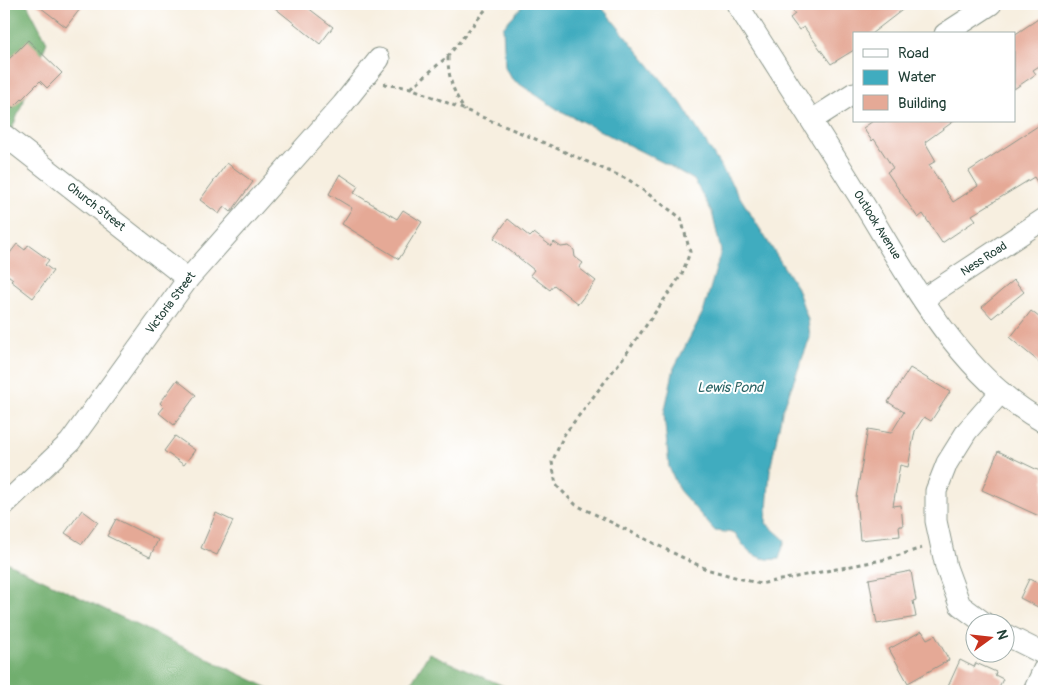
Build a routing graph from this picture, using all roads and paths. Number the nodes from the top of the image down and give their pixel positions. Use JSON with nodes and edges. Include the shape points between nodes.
{"nodes":[{"id":1,"x":490,"y":4,"type":"edge"},
{"id":2,"x":737,"y":4,"type":"edge"},
{"id":3,"x":991,"y":4,"type":"edge"},
{"id":4,"x":948,"y":32,"type":"edge"},
{"id":5,"x":448,"y":56,"type":"junction"},
{"id":6,"x":379,"y":58,"type":"dead end"},
{"id":7,"x":361,"y":81,"type":"junction"},
{"id":8,"x":411,"y":88,"type":"junction"},
{"id":9,"x":853,"y":94,"type":"edge"},
{"id":10,"x":465,"y":111,"type":"junction"},
{"id":11,"x":812,"y":120,"type":"junction"},
{"id":12,"x":4,"y":135,"type":"edge"},
{"id":13,"x":1044,"y":219,"type":"edge"},
{"id":14,"x":188,"y":280,"type":"junction"},
{"id":15,"x":923,"y":299,"type":"junction"},
{"id":16,"x":1001,"y":392,"type":"junction"},
{"id":17,"x":1044,"y":422,"type":"edge"},
{"id":18,"x":4,"y":505,"type":"edge"},
{"id":19,"x":941,"y":543,"type":"junction"},
{"id":20,"x":969,"y":612,"type":"edge"},
{"id":21,"x":1016,"y":640,"type":"edge"},
{"id":22,"x":1044,"y":654,"type":"edge"},
{"id":23,"x":1044,"y":669,"type":"edge"},
{"id":24,"x":1034,"y":691,"type":"edge"}],
"edges":[{"from":1,"to":5,"type":"path"},
{"from":2,"to":11,"type":"street","name":"Outlook Avenue"},
{"from":3,"to":4,"type":"street"},
{"from":5,"to":8,"type":"path"},
{"from":5,"to":10,"type":"path","via":[[448,73],[454,94]]},
{"from":6,"to":7,"type":"street","name":"Victoria Street"},
{"from":7,"to":8,"type":"path"},
{"from":7,"to":14,"type":"street","name":"Victoria Street"},
{"from":8,"to":10,"type":"path"},
{"from":9,"to":11,"type":"street"},
{"from":10,"to":19,"type":"path","via":[[629,180],[681,218],[690,252],[682,274],[564,435],[552,462],[556,485],[576,505],[706,569],[760,584],[887,559]]},
{"from":11,"to":15,"type":"street","name":"Outlook Avenue"},
{"from":12,"to":14,"type":"street","name":"Church Street"},
{"from":13,"to":15,"type":"street","name":"Ness Road"},
{"from":14,"to":18,"type":"street","name":"Victoria Street","via":[[70,442]]},
{"from":15,"to":16,"type":"street","name":"Outlook Avenue","via":[[977,371]]},
{"from":16,"to":17,"type":"street","name":"Outlook Avenue"},
{"from":16,"to":19,"type":"street","via":[[967,431],[947,463],[936,491],[936,520]]},
{"from":19,"to":20,"type":"street","via":[[960,605]]},
{"from":21,"to":22,"type":"street"},
{"from":23,"to":24,"type":"street"}]}
